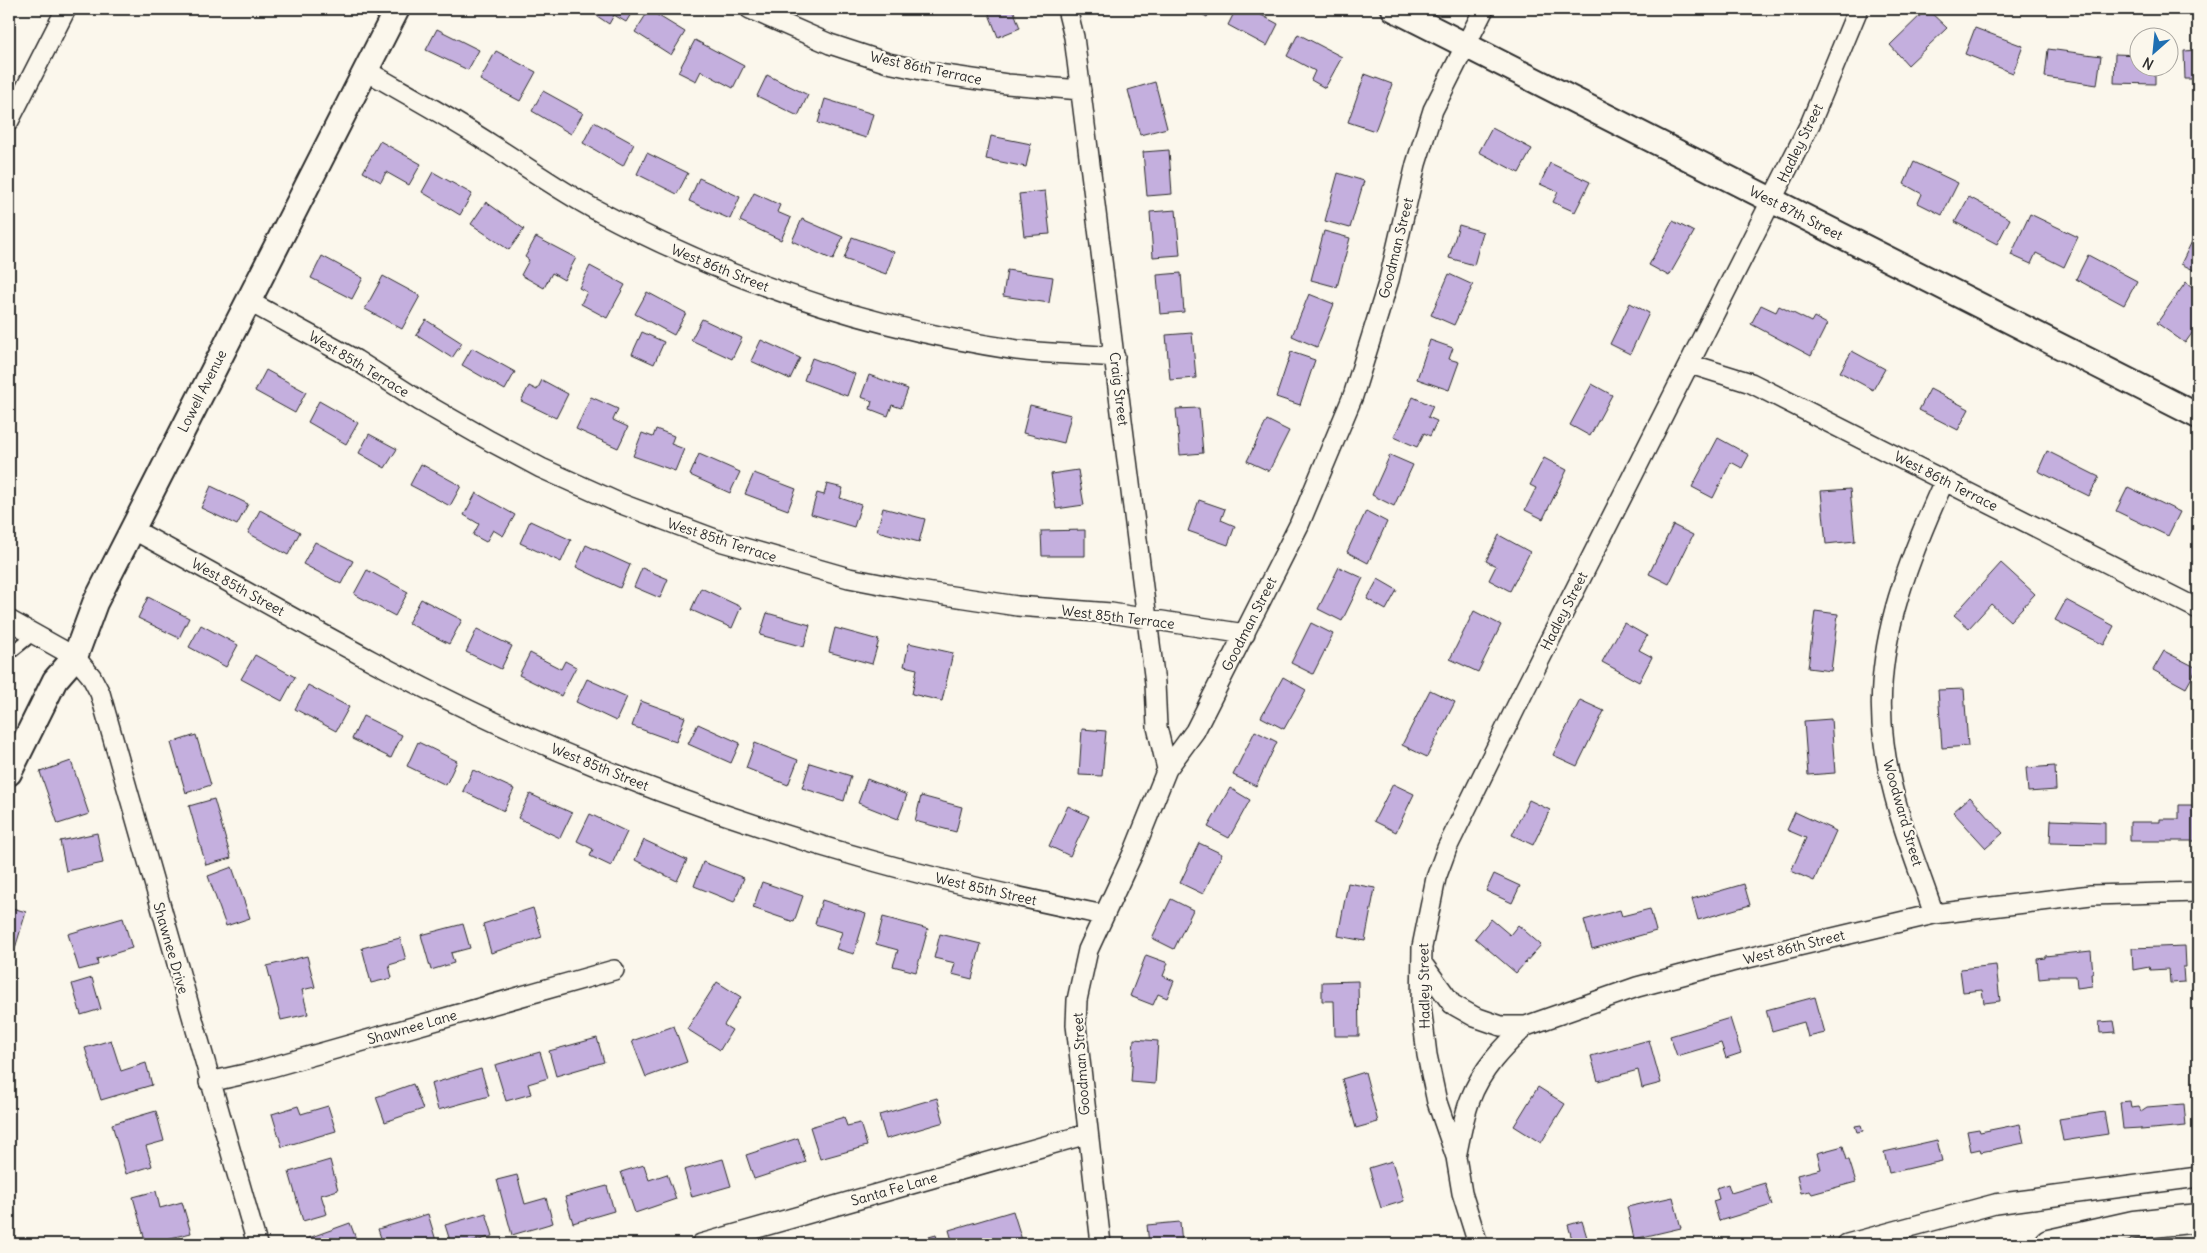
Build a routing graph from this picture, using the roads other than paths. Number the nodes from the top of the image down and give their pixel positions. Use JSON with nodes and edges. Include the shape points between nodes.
{"nodes":[{"id":1,"x":66,"y":9,"type":"edge"},
{"id":2,"x":397,"y":9,"type":"edge"},
{"id":3,"x":750,"y":9,"type":"edge"},
{"id":4,"x":1067,"y":9,"type":"edge"},
{"id":5,"x":1394,"y":9,"type":"edge"},
{"id":6,"x":1484,"y":9,"type":"edge"},
{"id":7,"x":1858,"y":9,"type":"edge"},
{"id":8,"x":1465,"y":45,"type":"junction"},
{"id":9,"x":365,"y":70,"type":"junction"},
{"id":10,"x":1081,"y":90,"type":"junction"},
{"id":11,"x":9,"y":121,"type":"edge"},
{"id":12,"x":1772,"y":200,"type":"junction"},
{"id":13,"x":248,"y":301,"type":"junction"},
{"id":14,"x":1115,"y":357,"type":"junction"},
{"id":15,"x":1690,"y":364,"type":"junction"},
{"id":16,"x":2198,"y":416,"type":"edge"},
{"id":17,"x":1944,"y":481,"type":"junction"},
{"id":18,"x":132,"y":530,"type":"junction"},
{"id":19,"x":2198,"y":609,"type":"edge"},
{"id":20,"x":1147,"y":619,"type":"junction"},
{"id":21,"x":9,"y":620,"type":"edge"},
{"id":22,"x":34,"y":634,"type":"junction"},
{"id":23,"x":1245,"y":634,"type":"junction"},
{"id":24,"x":9,"y":649,"type":"edge"},
{"id":25,"x":75,"y":657,"type":"junction"},
{"id":26,"x":1167,"y":769,"type":"junction"},
{"id":27,"x":9,"y":772,"type":"edge"},
{"id":28,"x":2198,"y":892,"type":"edge"},
{"id":29,"x":1934,"y":914,"type":"junction"},
{"id":30,"x":1103,"y":915,"type":"junction"},
{"id":31,"x":1422,"y":963,"type":"junction"},
{"id":32,"x":614,"y":970,"type":"dead end"},
{"id":33,"x":1526,"y":1026,"type":"junction"},
{"id":34,"x":209,"y":1082,"type":"junction"},
{"id":35,"x":1087,"y":1134,"type":"junction"},
{"id":36,"x":1456,"y":1157,"type":"junction"},
{"id":37,"x":2198,"y":1177,"type":"edge"},
{"id":38,"x":2198,"y":1218,"type":"edge"},
{"id":39,"x":257,"y":1244,"type":"edge"},
{"id":40,"x":702,"y":1244,"type":"edge"},
{"id":41,"x":1101,"y":1244,"type":"edge"},
{"id":42,"x":1478,"y":1244,"type":"edge"},
{"id":43,"x":1847,"y":1244,"type":"edge"},
{"id":44,"x":2049,"y":1244,"type":"edge"}],
"edges":[{"from":1,"to":11,"type":"street"},
{"from":2,"to":9,"type":"street","name":"Lowell Avenue"},
{"from":3,"to":10,"type":"street","name":"West 86th Terrace","via":[[830,44],[888,63],[1007,84]]},
{"from":4,"to":10,"type":"street","name":"Craig Street"},
{"from":5,"to":8,"type":"street","name":"West 87th Street"},
{"from":6,"to":8,"type":"street","name":"Goodman Street"},
{"from":7,"to":12,"type":"street","name":"Hadley Street","via":[[1811,122]]},
{"from":8,"to":12,"type":"street","name":"West 87th Street"},
{"from":8,"to":23,"type":"street","name":"Goodman Street","via":[[1430,120],[1416,164],[1389,280],[1354,396],[1303,516]]},
{"from":9,"to":13,"type":"street","name":"Lowell Avenue"},
{"from":9,"to":14,"type":"street","name":"West 86th Street","via":[[595,210],[673,249],[748,281],[816,305],[953,339],[1020,350]]},
{"from":10,"to":14,"type":"street","name":"Craig Street"},
{"from":12,"to":15,"type":"street","name":"Hadley Street"},
{"from":12,"to":16,"type":"street","name":"West 87th Street"},
{"from":13,"to":18,"type":"street","name":"Lowell Avenue"},
{"from":13,"to":20,"type":"street","name":"West 85th Terrace","via":[[356,360],[490,442],[541,468],[619,503],[723,542],[849,578],[906,590],[1016,606]]},
{"from":14,"to":20,"type":"street","name":"Craig Street"},
{"from":15,"to":17,"type":"street","name":"West 86th Terrace","via":[[1752,383]]},
{"from":15,"to":31,"type":"street","name":"Hadley Street","via":[[1447,848],[1425,926]]},
{"from":17,"to":19,"type":"street","name":"West 86th Terrace"},
{"from":17,"to":29,"type":"street","name":"Woodward Street","via":[[1899,592],[1886,650],[1882,689],[1884,743],[1890,778]]},
{"from":18,"to":25,"type":"street","name":"Lowell Avenue","via":[[95,603]]},
{"from":18,"to":30,"type":"street","name":"West 85th Street","via":[[426,689],[588,763],[736,819],[812,843],[974,887]]},
{"from":20,"to":23,"type":"street","name":"West 85th Terrace"},
{"from":20,"to":26,"type":"street","name":"Craig Street","via":[[1158,727]]},
{"from":21,"to":22,"type":"street"},
{"from":22,"to":24,"type":"lane","via":[[13,651]]},
{"from":22,"to":25,"type":"street"},
{"from":23,"to":26,"type":"street","name":"Goodman Street","via":[[1196,731]]},
{"from":25,"to":27,"type":"street","name":"Lowell Avenue","via":[[55,680]]},
{"from":25,"to":34,"type":"street","name":"Shawnee Drive","via":[[100,693]]},
{"from":26,"to":30,"type":"street","name":"Goodman Street","via":[[1134,851]]},
{"from":28,"to":29,"type":"street","name":"West 86th Street","via":[[2092,895]]},
{"from":29,"to":33,"type":"street","name":"West 86th Street","via":[[1637,987]]},
{"from":30,"to":35,"type":"street","name":"Goodman Street","via":[[1088,950],[1077,1000],[1076,1025]]},
{"from":31,"to":33,"type":"street","name":"West 86th Street","via":[[1452,1004],[1501,1026]]},
{"from":31,"to":36,"type":"street","name":"Hadley Street","via":[[1421,1006],[1427,1055],[1436,1102]]},
{"from":32,"to":34,"type":"street","name":"Shawnee Lane"},
{"from":33,"to":36,"type":"street","via":[[1502,1048],[1483,1072],[1470,1100]]},
{"from":34,"to":39,"type":"street","name":"Shawnee Drive"},
{"from":35,"to":40,"type":"street","name":"Santa Fe Lane"},
{"from":35,"to":41,"type":"street","name":"Goodman Street"},
{"from":36,"to":42,"type":"street","name":"Hadley Street","via":[[1462,1192]]},
{"from":37,"to":43,"type":"street","via":[[1995,1204]]},
{"from":38,"to":44,"type":"main road","via":[[2134,1225]]}]}
